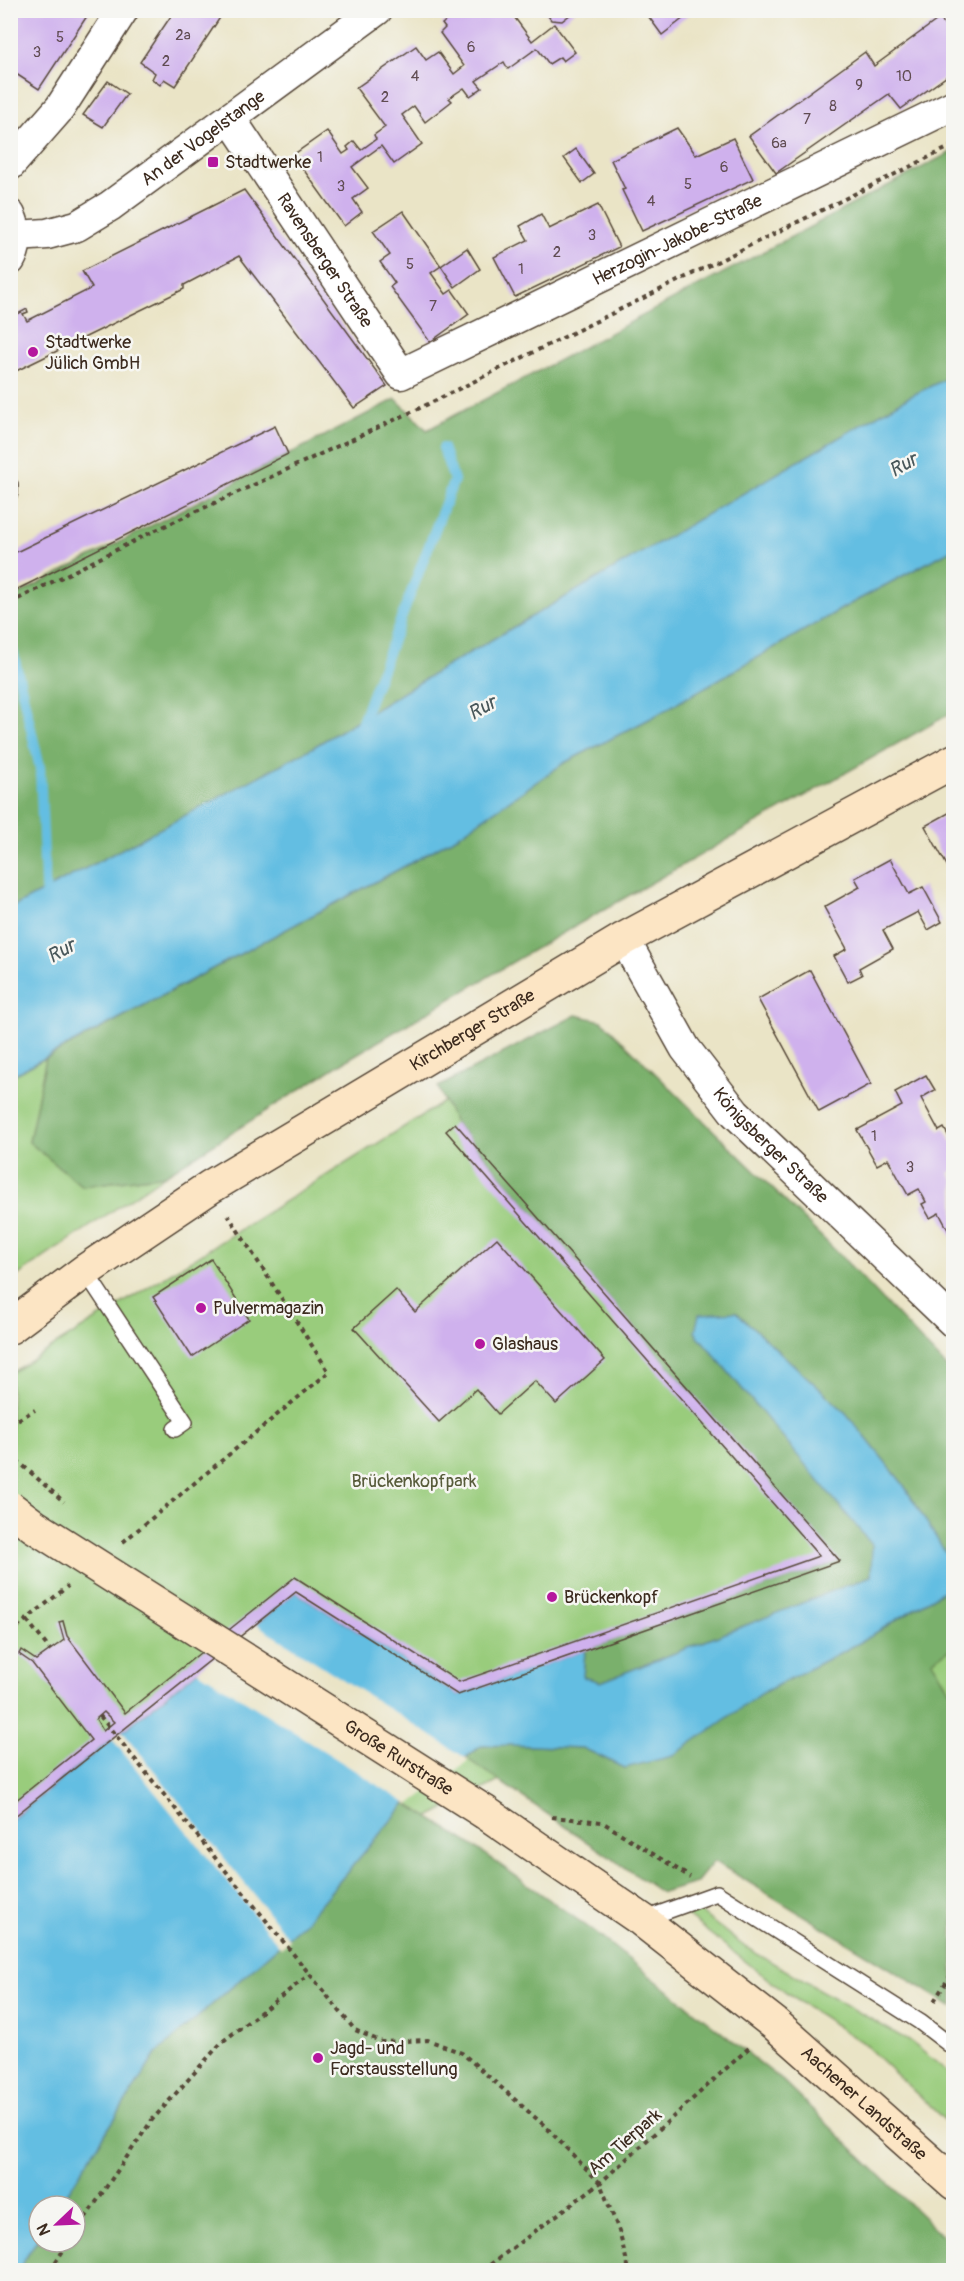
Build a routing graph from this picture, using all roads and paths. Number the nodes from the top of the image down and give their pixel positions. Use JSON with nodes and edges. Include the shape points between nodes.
{"nodes":[{"id":1,"x":123,"y":10,"type":"edge"},
{"id":2,"x":378,"y":10,"type":"edge"},
{"id":3,"x":954,"y":105,"type":"edge"},
{"id":4,"x":230,"y":118,"type":"junction"},
{"id":5,"x":954,"y":145,"type":"edge"},
{"id":6,"x":10,"y":165,"type":"edge"},
{"id":7,"x":12,"y":237,"type":"edge"},
{"id":8,"x":401,"y":374,"type":"joint"},
{"id":9,"x":10,"y":486,"type":"edge"},
{"id":10,"x":10,"y":493,"type":"edge"},
{"id":11,"x":10,"y":603,"type":"edge"},
{"id":12,"x":954,"y":761,"type":"edge"},
{"id":13,"x":624,"y":939,"type":"junction"},
{"id":14,"x":85,"y":1271,"type":"junction"},
{"id":15,"x":954,"y":1323,"type":"edge"},
{"id":16,"x":10,"y":1327,"type":"edge"},
{"id":17,"x":35,"y":1410,"type":"dead end"},
{"id":18,"x":10,"y":1424,"type":"edge"},
{"id":19,"x":175,"y":1429,"type":"dead end"},
{"id":20,"x":10,"y":1508,"type":"edge"},
{"id":21,"x":27,"y":1620,"type":"dead end"},
{"id":22,"x":50,"y":1650,"type":"dead end"},
{"id":23,"x":100,"y":1716,"type":"dead end"},
{"id":24,"x":550,"y":1816,"type":"dead end"},
{"id":25,"x":717,"y":1893,"type":"junction"},
{"id":26,"x":642,"y":1920,"type":"junction"},
{"id":27,"x":954,"y":1970,"type":"edge"},
{"id":28,"x":309,"y":1975,"type":"junction"},
{"id":29,"x":920,"y":2022,"type":"junction"},
{"id":30,"x":775,"y":2024,"type":"junction"},
{"id":31,"x":954,"y":2048,"type":"edge"},
{"id":32,"x":600,"y":2183,"type":"junction"},
{"id":33,"x":954,"y":2183,"type":"edge"},
{"id":34,"x":87,"y":2215,"type":"edge"},
{"id":35,"x":61,"y":2254,"type":"edge"},
{"id":36,"x":50,"y":2271,"type":"edge"},
{"id":37,"x":483,"y":2271,"type":"edge"},
{"id":38,"x":629,"y":2271,"type":"edge"}],
"edges":[{"from":1,"to":6,"type":"street","via":[[60,108]]},
{"from":2,"to":4,"type":"street","name":"An der Vogelstange"},
{"from":3,"to":8,"type":"street","name":"Herzogin-Jakobe-Straße"},
{"from":4,"to":7,"type":"street","name":"An der Vogelstange","via":[[77,226]]},
{"from":4,"to":8,"type":"street","name":"Ravensberger Straße"},
{"from":5,"to":11,"type":"path","via":[[418,409],[156,530]]},
{"from":9,"to":10,"type":"lane"},
{"from":12,"to":13,"type":"main road","name":"Kirchberger Straße"},
{"from":13,"to":14,"type":"main road","name":"Kirchberger Straße","via":[[210,1187]]},
{"from":13,"to":15,"type":"street","name":"Königsberger Straße","via":[[684,1048],[735,1113]]},
{"from":14,"to":16,"type":"main road","name":"Kirchberger Straße"},
{"from":14,"to":19,"type":"lane","via":[[185,1422]]},
{"from":17,"to":18,"type":"path"},
{"from":20,"to":26,"type":"main road","name":"Große Rurstraße","bridge":true,"via":[[486,1813]]},
{"from":21,"to":22,"type":"path"},
{"from":23,"to":28,"type":"path"},
{"from":24,"to":25,"type":"path","via":[[602,1822]]},
{"from":25,"to":26,"type":"lane"},
{"from":25,"to":29,"type":"lane"},
{"from":26,"to":30,"type":"main road","name":"Große Rurstraße"},
{"from":27,"to":29,"type":"path"},
{"from":28,"to":32,"type":"path","via":[[355,2030],[382,2042],[428,2040],[462,2053],[546,2127]]},
{"from":28,"to":34,"type":"path","via":[[222,2042],[152,2120]]},
{"from":29,"to":31,"type":"lane"},
{"from":30,"to":32,"type":"path","name":"Am Tierpark"},
{"from":30,"to":33,"type":"main road","name":"Aachener Landstraße"},
{"from":32,"to":37,"type":"path","name":"Am Tierpark"},
{"from":32,"to":38,"type":"path","via":[[619,2231]]},
{"from":35,"to":36,"type":"path"}]}
